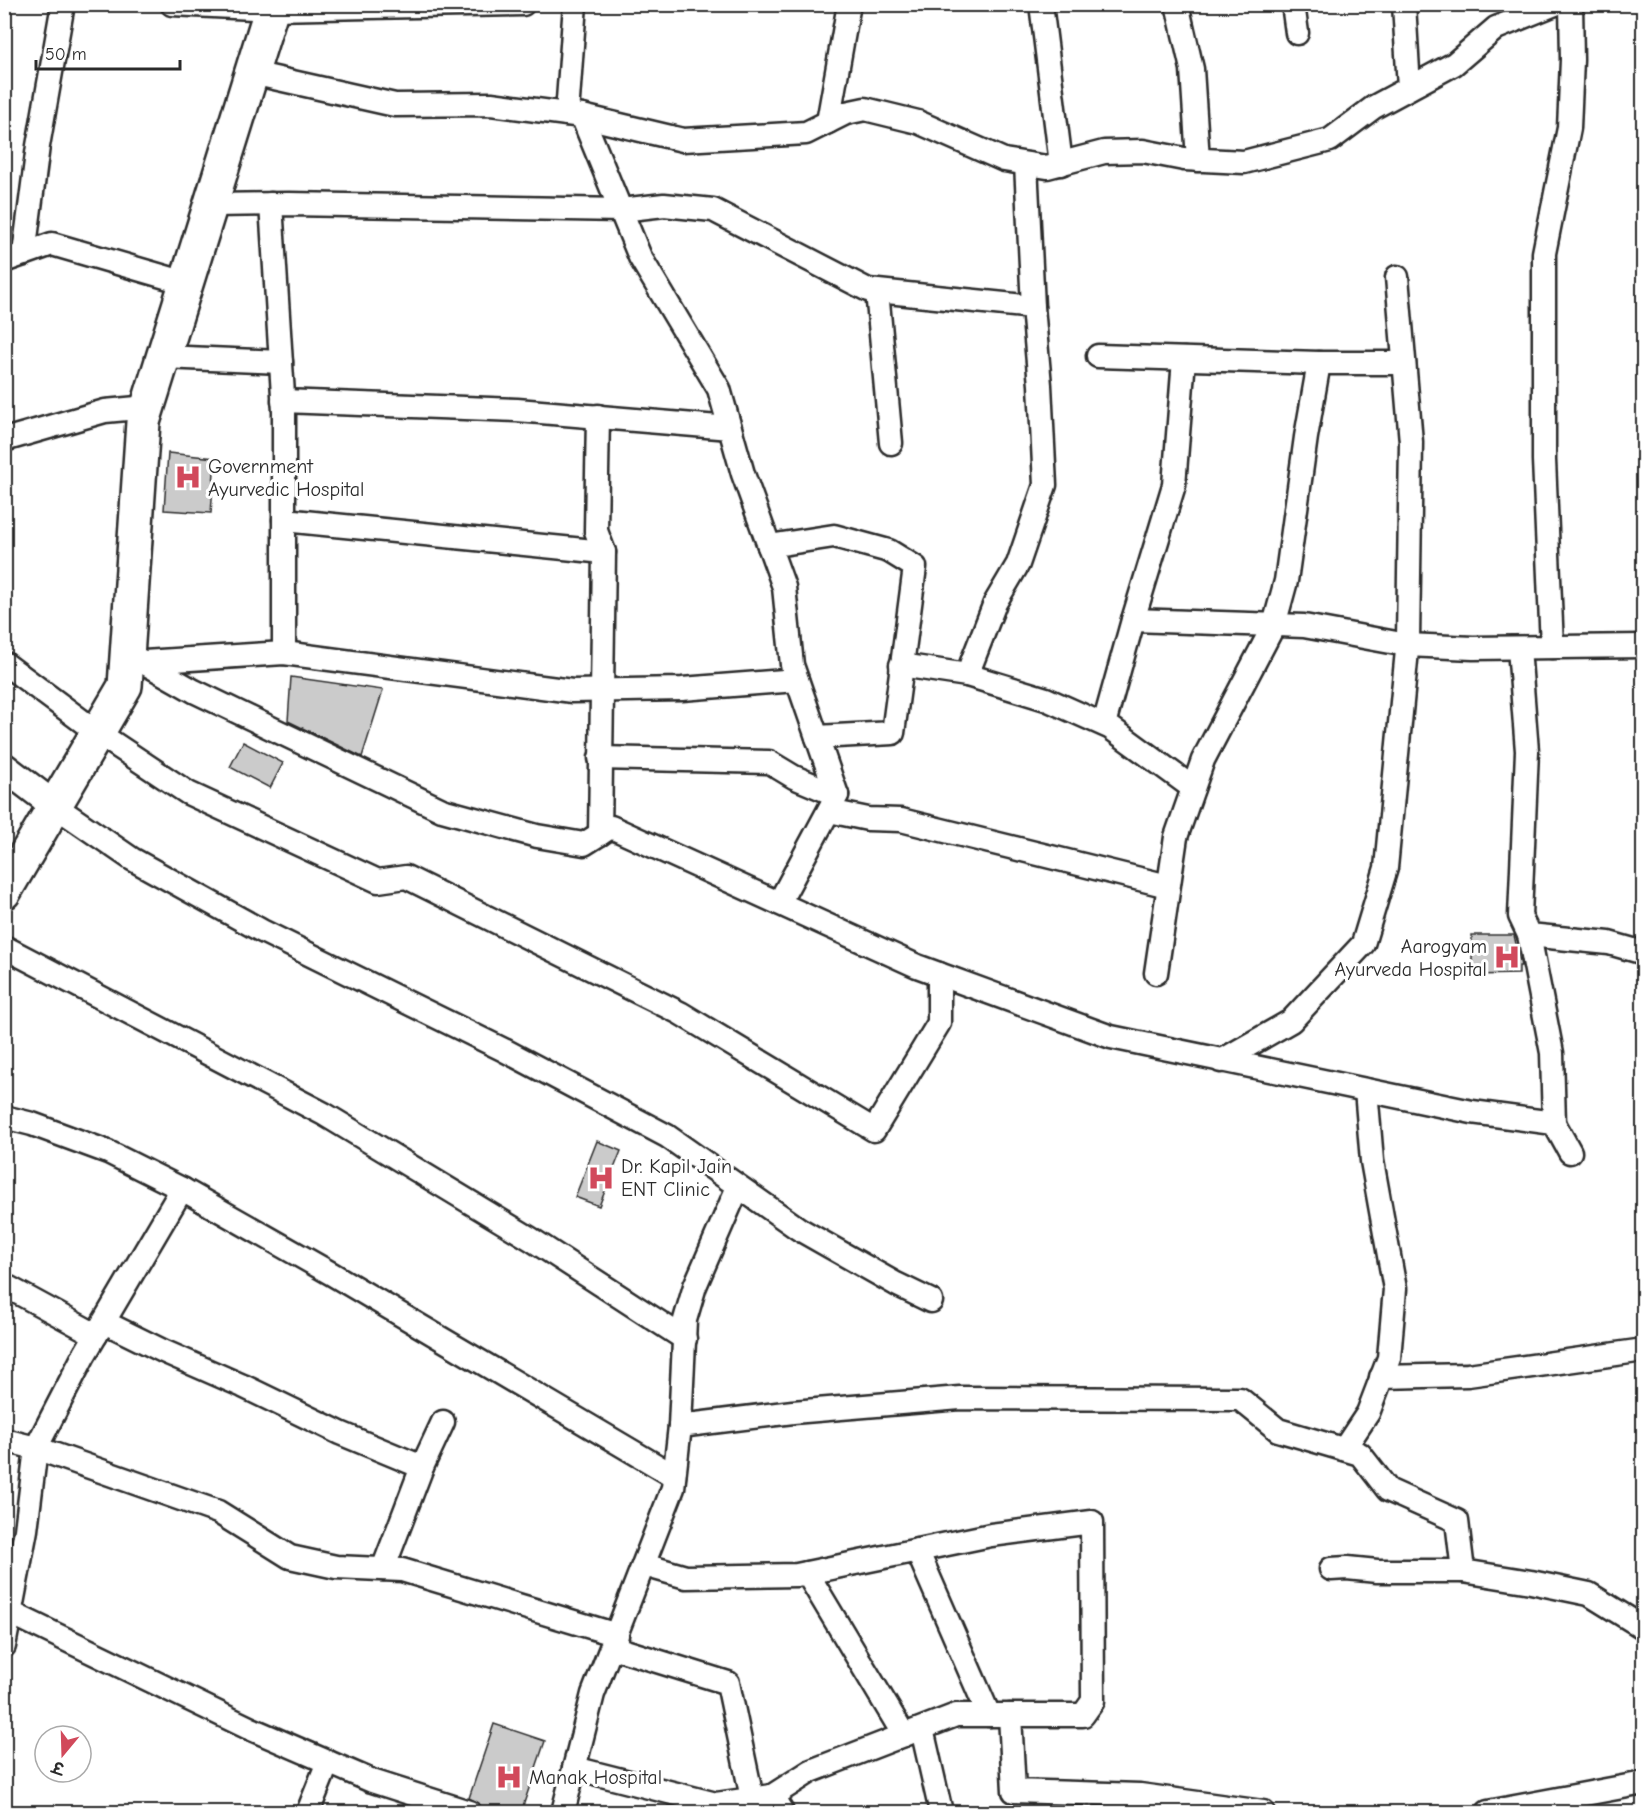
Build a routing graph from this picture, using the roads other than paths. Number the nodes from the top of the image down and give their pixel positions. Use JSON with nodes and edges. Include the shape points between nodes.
{"nodes":[{"id":1,"x":63,"y":4,"type":"edge"},
{"id":2,"x":172,"y":4,"type":"edge"},
{"id":3,"x":524,"y":4,"type":"edge"},
{"id":4,"x":575,"y":4,"type":"edge"},
{"id":5,"x":849,"y":4,"type":"edge"},
{"id":6,"x":1041,"y":4,"type":"edge"},
{"id":7,"x":1177,"y":4,"type":"edge"},
{"id":8,"x":1293,"y":4,"type":"edge"},
{"id":9,"x":1404,"y":4,"type":"edge"},
{"id":10,"x":1555,"y":4,"type":"edge"},
{"id":11,"x":1571,"y":4,"type":"edge"},
{"id":12,"x":273,"y":7,"type":"edge"},
{"id":13,"x":1297,"y":33,"type":"dead end"},
{"id":14,"x":252,"y":73,"type":"junction"},
{"id":15,"x":1409,"y":88,"type":"junction"},
{"id":16,"x":574,"y":115,"type":"junction"},
{"id":17,"x":828,"y":122,"type":"junction"},
{"id":18,"x":1198,"y":160,"type":"junction"},
{"id":19,"x":1026,"y":164,"type":"junction"},
{"id":20,"x":1061,"y":164,"type":"junction"},
{"id":21,"x":271,"y":204,"type":"junction"},
{"id":22,"x":211,"y":205,"type":"junction"},
{"id":23,"x":621,"y":210,"type":"junction"},
{"id":24,"x":14,"y":258,"type":"edge"},
{"id":25,"x":1397,"y":277,"type":"dead end"},
{"id":26,"x":186,"y":283,"type":"junction"},
{"id":27,"x":878,"y":291,"type":"junction"},
{"id":28,"x":1033,"y":306,"type":"junction"},
{"id":29,"x":1098,"y":356,"type":"dead end"},
{"id":30,"x":163,"y":357,"type":"junction"},
{"id":31,"x":1184,"y":359,"type":"junction"},
{"id":32,"x":281,"y":362,"type":"junction"},
{"id":33,"x":1319,"y":363,"type":"junction"},
{"id":34,"x":1404,"y":363,"type":"junction"},
{"id":35,"x":284,"y":401,"type":"junction"},
{"id":36,"x":148,"y":407,"type":"junction"},
{"id":37,"x":598,"y":416,"type":"junction"},
{"id":38,"x":730,"y":428,"type":"junction"},
{"id":39,"x":4,"y":440,"type":"edge"},
{"id":40,"x":891,"y":442,"type":"dead end"},
{"id":41,"x":284,"y":520,"type":"junction"},
{"id":42,"x":769,"y":546,"type":"junction"},
{"id":43,"x":604,"y":552,"type":"junction"},
{"id":44,"x":1133,"y":620,"type":"junction"},
{"id":45,"x":1274,"y":626,"type":"junction"},
{"id":46,"x":1407,"y":645,"type":"junction"},
{"id":47,"x":1644,"y":646,"type":"edge"},
{"id":48,"x":1552,"y":647,"type":"junction"},
{"id":49,"x":1519,"y":648,"type":"junction"},
{"id":50,"x":284,"y":653,"type":"junction"},
{"id":51,"x":136,"y":657,"type":"junction"},
{"id":52,"x":4,"y":663,"type":"edge"},
{"id":53,"x":902,"y":665,"type":"junction"},
{"id":54,"x":968,"y":675,"type":"junction"},
{"id":55,"x":797,"y":680,"type":"junction"},
{"id":56,"x":601,"y":690,"type":"junction"},
{"id":57,"x":1104,"y":724,"type":"junction"},
{"id":58,"x":98,"y":733,"type":"junction"},
{"id":59,"x":817,"y":737,"type":"junction"},
{"id":60,"x":600,"y":758,"type":"junction"},
{"id":61,"x":4,"y":767,"type":"edge"},
{"id":62,"x":1193,"y":788,"type":"junction"},
{"id":63,"x":833,"y":803,"type":"junction"},
{"id":64,"x":55,"y":806,"type":"junction"},
{"id":65,"x":600,"y":834,"type":"junction"},
{"id":66,"x":1168,"y":886,"type":"junction"},
{"id":67,"x":4,"y":892,"type":"edge"},
{"id":68,"x":779,"y":903,"type":"junction"},
{"id":69,"x":1529,"y":935,"type":"junction"},
{"id":70,"x":4,"y":947,"type":"edge"},
{"id":71,"x":1644,"y":953,"type":"edge"},
{"id":72,"x":1156,"y":973,"type":"dead end"},
{"id":73,"x":939,"y":974,"type":"junction"},
{"id":74,"x":1221,"y":1061,"type":"junction"},
{"id":75,"x":1366,"y":1090,"type":"junction"},
{"id":76,"x":4,"y":1117,"type":"edge"},
{"id":77,"x":1554,"y":1123,"type":"junction"},
{"id":78,"x":1570,"y":1152,"type":"dead end"},
{"id":79,"x":738,"y":1186,"type":"junction"},
{"id":80,"x":182,"y":1189,"type":"junction"},
{"id":81,"x":4,"y":1285,"type":"edge"},
{"id":82,"x":931,"y":1301,"type":"dead end"},
{"id":83,"x":100,"y":1328,"type":"junction"},
{"id":84,"x":685,"y":1339,"type":"junction"},
{"id":85,"x":1644,"y":1350,"type":"edge"},
{"id":86,"x":1382,"y":1377,"type":"junction"},
{"id":87,"x":443,"y":1422,"type":"dead end"},
{"id":88,"x":680,"y":1426,"type":"junction"},
{"id":89,"x":4,"y":1440,"type":"edge"},
{"id":90,"x":36,"y":1448,"type":"junction"},
{"id":91,"x":1344,"y":1449,"type":"junction"},
{"id":92,"x":422,"y":1467,"type":"junction"},
{"id":93,"x":674,"y":1476,"type":"junction"},
{"id":94,"x":917,"y":1550,"type":"junction"},
{"id":95,"x":644,"y":1565,"type":"junction"},
{"id":96,"x":383,"y":1569,"type":"junction"},
{"id":97,"x":1331,"y":1569,"type":"dead end"},
{"id":98,"x":1463,"y":1571,"type":"junction"},
{"id":99,"x":807,"y":1574,"type":"junction"},
{"id":100,"x":10,"y":1582,"type":"edge"},
{"id":101,"x":10,"y":1613,"type":"junction"},
{"id":102,"x":1644,"y":1628,"type":"edge"},
{"id":103,"x":614,"y":1641,"type":"junction"},
{"id":104,"x":4,"y":1646,"type":"edge"},
{"id":105,"x":1000,"y":1715,"type":"junction"},
{"id":106,"x":913,"y":1732,"type":"junction"},
{"id":107,"x":328,"y":1762,"type":"junction"},
{"id":108,"x":574,"y":1768,"type":"junction"},
{"id":109,"x":1644,"y":1783,"type":"edge"},
{"id":110,"x":769,"y":1802,"type":"edge"},
{"id":111,"x":308,"y":1812,"type":"edge"},
{"id":112,"x":469,"y":1812,"type":"edge"},
{"id":113,"x":563,"y":1812,"type":"edge"},
{"id":114,"x":941,"y":1812,"type":"edge"},
{"id":115,"x":1263,"y":1812,"type":"edge"},
{"id":116,"x":1488,"y":1812,"type":"edge"}],
"edges":[{"from":1,"to":24,"type":"street"},
{"from":2,"to":12,"type":"street"},
{"from":3,"to":12,"type":"street"},
{"from":4,"to":16,"type":"street"},
{"from":5,"to":17,"type":"street"},
{"from":6,"to":20,"type":"street"},
{"from":7,"to":18,"type":"street","via":[[1192,69]]},
{"from":8,"to":13,"type":"street"},
{"from":9,"to":15,"type":"street"},
{"from":10,"to":15,"type":"street","via":[[1496,28],[1454,64]]},
{"from":11,"to":48,"type":"street","via":[[1569,128],[1544,253],[1544,460]]},
{"from":12,"to":14,"type":"main road"},
{"from":14,"to":16,"type":"street","via":[[395,105],[491,104]]},
{"from":14,"to":22,"type":"main road"},
{"from":15,"to":18,"type":"street","via":[[1374,107],[1330,140],[1244,162]]},
{"from":16,"to":17,"type":"street","via":[[683,140],[806,133]]},
{"from":16,"to":23,"type":"street"},
{"from":17,"to":19,"type":"street","via":[[866,109],[918,123],[1004,160]]},
{"from":18,"to":20,"type":"street","via":[[1143,151],[1104,152]]},
{"from":19,"to":20,"type":"street"},
{"from":19,"to":28,"type":"street"},
{"from":21,"to":22,"type":"street"},
{"from":21,"to":23,"type":"street"},
{"from":21,"to":32,"type":"street"},
{"from":22,"to":26,"type":"main road"},
{"from":23,"to":27,"type":"street","via":[[664,205],[713,210],[868,290]]},
{"from":23,"to":38,"type":"street","via":[[640,257],[719,389]]},
{"from":24,"to":26,"type":"street","via":[[52,244]]},
{"from":25,"to":34,"type":"street"},
{"from":26,"to":30,"type":"main road"},
{"from":27,"to":28,"type":"street"},
{"from":27,"to":40,"type":"street"},
{"from":28,"to":54,"type":"street","via":[[1044,484],[1018,564],[995,603]]},
{"from":29,"to":31,"type":"street"},
{"from":30,"to":32,"type":"street"},
{"from":30,"to":36,"type":"main road"},
{"from":31,"to":33,"type":"street"},
{"from":31,"to":44,"type":"street","via":[[1174,485]]},
{"from":32,"to":35,"type":"street"},
{"from":33,"to":34,"type":"street"},
{"from":33,"to":45,"type":"street","via":[[1286,581]]},
{"from":34,"to":46,"type":"street","via":[[1412,442]]},
{"from":35,"to":37,"type":"street"},
{"from":35,"to":41,"type":"street"},
{"from":36,"to":39,"type":"street","via":[[105,411]]},
{"from":36,"to":51,"type":"main road","via":[[143,422]]},
{"from":37,"to":38,"type":"street"},
{"from":37,"to":43,"type":"street","via":[[596,531]]},
{"from":38,"to":42,"type":"street"},
{"from":41,"to":43,"type":"street"},
{"from":41,"to":50,"type":"street"},
{"from":42,"to":53,"type":"street","via":[[834,536],[889,551],[915,567]]},
{"from":42,"to":55,"type":"street","via":[[784,587]]},
{"from":43,"to":56,"type":"street"},
{"from":44,"to":45,"type":"street"},
{"from":44,"to":57,"type":"street"},
{"from":45,"to":46,"type":"street","via":[[1304,626]]},
{"from":45,"to":62,"type":"street","via":[[1203,760]]},
{"from":46,"to":49,"type":"street"},
{"from":46,"to":74,"type":"street","via":[[1386,868],[1363,944],[1291,1020]]},
{"from":47,"to":48,"type":"street"},
{"from":48,"to":49,"type":"street"},
{"from":49,"to":69,"type":"street","via":[[1527,751],[1520,916]]},
{"from":50,"to":51,"type":"street"},
{"from":50,"to":56,"type":"street","via":[[572,691]]},
{"from":51,"to":58,"type":"main road","via":[[125,686]]},
{"from":51,"to":65,"type":"street","via":[[194,691],[442,810],[537,836],[584,844]]},
{"from":52,"to":58,"type":"street"},
{"from":53,"to":54,"type":"street"},
{"from":53,"to":59,"type":"street","via":[[893,733]]},
{"from":54,"to":57,"type":"street","via":[[1046,699]]},
{"from":55,"to":56,"type":"street","via":[[682,689]]},
{"from":55,"to":59,"type":"street"},
{"from":56,"to":60,"type":"street"},
{"from":57,"to":62,"type":"street"},
{"from":58,"to":64,"type":"main road"},
{"from":58,"to":73,"type":"street","via":[[188,793],[378,881],[406,877],[680,1013],[874,1130],[939,1023]]},
{"from":59,"to":63,"type":"street"},
{"from":60,"to":63,"type":"street","via":[[769,762]]},
{"from":60,"to":65,"type":"street"},
{"from":61,"to":64,"type":"street"},
{"from":62,"to":66,"type":"street","via":[[1176,837]]},
{"from":63,"to":66,"type":"street","via":[[868,819],[901,820]]},
{"from":63,"to":68,"type":"street"},
{"from":64,"to":67,"type":"main road"},
{"from":64,"to":79,"type":"street","via":[[132,859],[262,931],[504,1050],[667,1136]]},
{"from":65,"to":68,"type":"street","via":[[611,827]]},
{"from":66,"to":72,"type":"street"},
{"from":68,"to":73,"type":"street"},
{"from":69,"to":71,"type":"street","via":[[1609,943]]},
{"from":69,"to":77,"type":"street","via":[[1552,1053]]},
{"from":70,"to":84,"type":"street","via":[[324,1114],[531,1239]]},
{"from":73,"to":74,"type":"street","via":[[1111,1037]]},
{"from":74,"to":75,"type":"street"},
{"from":75,"to":77,"type":"street","via":[[1472,1112]]},
{"from":75,"to":86,"type":"street","via":[[1372,1161],[1395,1289],[1389,1358]]},
{"from":76,"to":80,"type":"street","via":[[108,1152]]},
{"from":77,"to":78,"type":"street"},
{"from":79,"to":82,"type":"street","via":[[799,1229]]},
{"from":79,"to":84,"type":"street","via":[[695,1286],[684,1320]]},
{"from":80,"to":83,"type":"street"},
{"from":80,"to":93,"type":"street"},
{"from":81,"to":83,"type":"street"},
{"from":83,"to":90,"type":"street"},
{"from":83,"to":92,"type":"street","via":[[243,1386],[339,1433]]},
{"from":84,"to":88,"type":"street"},
{"from":85,"to":86,"type":"street","via":[[1468,1375]]},
{"from":86,"to":91,"type":"street","via":[[1368,1413]]},
{"from":87,"to":92,"type":"street"},
{"from":88,"to":91,"type":"street","via":[[960,1398],[1240,1399],[1278,1430]]},
{"from":88,"to":93,"type":"street"},
{"from":89,"to":90,"type":"street"},
{"from":90,"to":96,"type":"street","via":[[218,1512],[290,1557],[336,1567]]},
{"from":90,"to":100,"type":"street","via":[[26,1530]]},
{"from":91,"to":98,"type":"street","via":[[1360,1454],[1388,1490],[1457,1521]]},
{"from":92,"to":96,"type":"street"},
{"from":93,"to":95,"type":"street"},
{"from":94,"to":99,"type":"street"},
{"from":94,"to":105,"type":"street"},
{"from":94,"to":105,"type":"street","via":[[991,1534],[1092,1522],[1094,1701],[1083,1715]]},
{"from":95,"to":99,"type":"street","via":[[686,1577]]},
{"from":95,"to":103,"type":"street"},
{"from":96,"to":103,"type":"street","via":[[402,1570]]},
{"from":97,"to":98,"type":"street"},
{"from":98,"to":102,"type":"street","via":[[1589,1594]]},
{"from":99,"to":106,"type":"street"},
{"from":100,"to":101,"type":"street"},
{"from":101,"to":104,"type":"street"},
{"from":101,"to":107,"type":"street"},
{"from":103,"to":108,"type":"street","via":[[593,1694]]},
{"from":103,"to":110,"type":"street","via":[[728,1683]]},
{"from":105,"to":106,"type":"street","via":[[956,1715]]},
{"from":105,"to":115,"type":"street","via":[[1014,1791],[1140,1795]]},
{"from":106,"to":110,"type":"street","via":[[811,1771]]},
{"from":106,"to":114,"type":"street"},
{"from":107,"to":111,"type":"street"},
{"from":107,"to":112,"type":"street","via":[[372,1781]]},
{"from":108,"to":110,"type":"street","via":[[716,1804]]},
{"from":108,"to":113,"type":"street"},
{"from":109,"to":116,"type":"street"}]}
